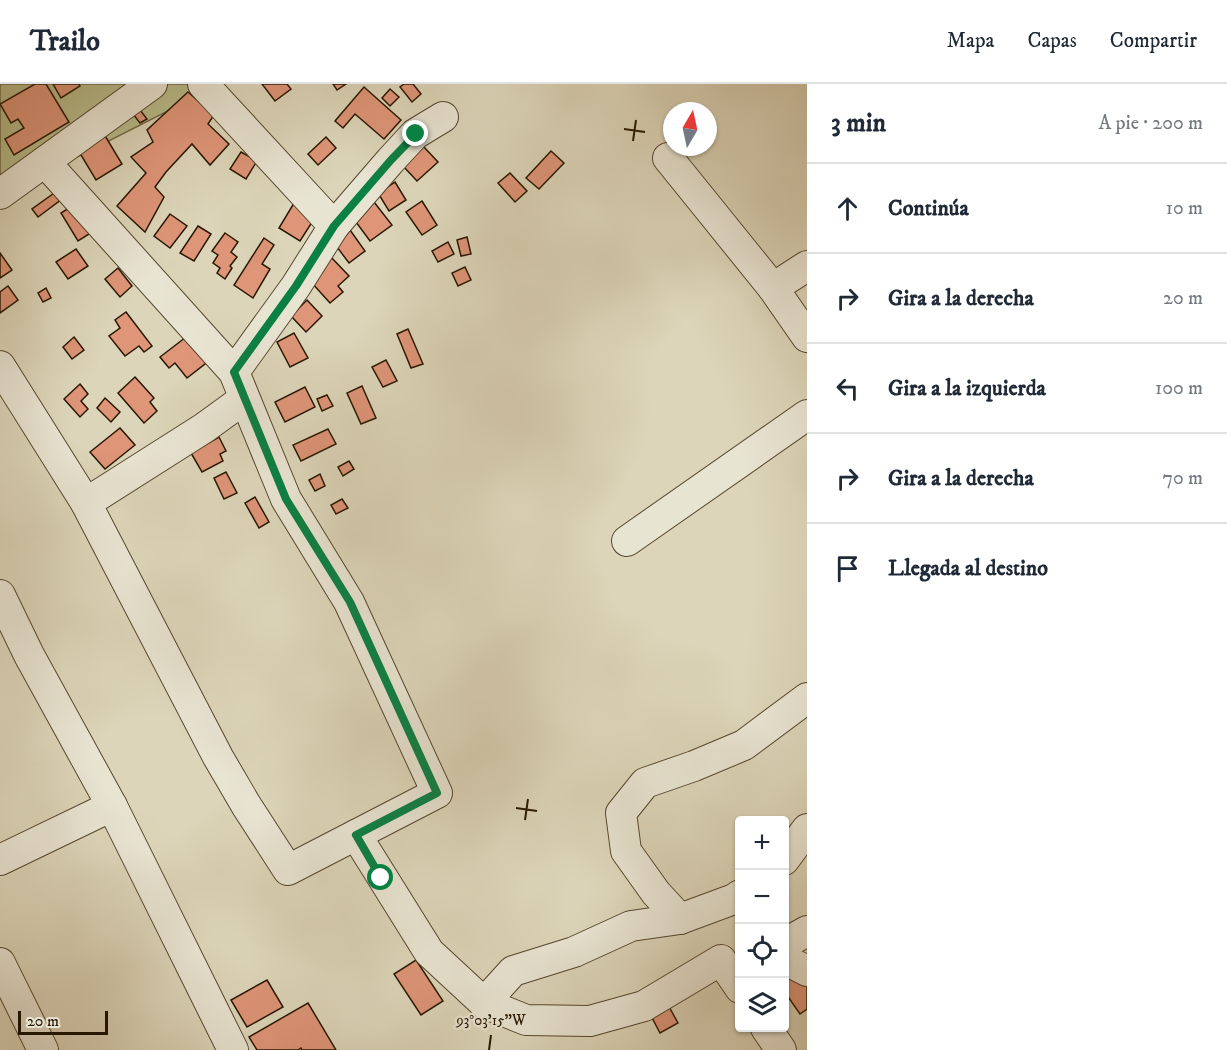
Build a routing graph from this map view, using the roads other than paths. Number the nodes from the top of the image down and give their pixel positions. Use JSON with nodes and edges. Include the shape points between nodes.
{"nodes":[{"id":1,"x":153,"y":84,"type":"edge"},
{"id":2,"x":203,"y":84,"type":"edge"},
{"id":3,"x":443,"y":117,"type":"dead end"},
{"id":4,"x":668,"y":158,"type":"dead end"},
{"id":5,"x":45,"y":162,"type":"junction"},
{"id":6,"x":0,"y":194,"type":"edge"},
{"id":7,"x":334,"y":226,"type":"junction"},
{"id":8,"x":807,"y":266,"type":"edge"},
{"id":9,"x":773,"y":288,"type":"junction"},
{"id":10,"x":807,"y":337,"type":"edge"},
{"id":11,"x":0,"y":366,"type":"edge"},
{"id":12,"x":239,"y":386,"type":"junction"},
{"id":13,"x":807,"y":415,"type":"edge"},
{"id":14,"x":86,"y":502,"type":"junction"},
{"id":15,"x":627,"y":541,"type":"dead end"},
{"id":16,"x":0,"y":595,"type":"edge"},
{"id":17,"x":807,"y":698,"type":"edge"},
{"id":18,"x":112,"y":806,"type":"junction"},
{"id":19,"x":807,"y":828,"type":"edge"},
{"id":20,"x":356,"y":835,"type":"junction"},
{"id":21,"x":789,"y":853,"type":"edge"},
{"id":22,"x":0,"y":860,"type":"edge"},
{"id":23,"x":735,"y":898,"type":"edge"},
{"id":24,"x":680,"y":919,"type":"junction"},
{"id":25,"x":807,"y":931,"type":"edge"},
{"id":26,"x":789,"y":941,"type":"edge"},
{"id":27,"x":789,"y":962,"type":"edge"},
{"id":28,"x":0,"y":963,"type":"edge"},
{"id":29,"x":807,"y":971,"type":"edge"},
{"id":30,"x":735,"y":976,"type":"edge"},
{"id":31,"x":484,"y":1003,"type":"junction"},
{"id":32,"x":769,"y":1032,"type":"edge"},
{"id":33,"x":43,"y":1050,"type":"edge"},
{"id":34,"x":233,"y":1050,"type":"edge"},
{"id":35,"x":781,"y":1050,"type":"edge"}],
"edges":[{"from":1,"to":5,"type":"street"},
{"from":2,"to":7,"type":"street"},
{"from":3,"to":7,"type":"street","via":[[416,134]]},
{"from":4,"to":9,"type":"street"},
{"from":5,"to":6,"type":"street"},
{"from":5,"to":12,"type":"street"},
{"from":7,"to":12,"type":"street"},
{"from":8,"to":9,"type":"street"},
{"from":9,"to":10,"type":"street"},
{"from":11,"to":14,"type":"street"},
{"from":12,"to":14,"type":"street","via":[[204,428]]},
{"from":12,"to":20,"type":"street","via":[[286,499],[350,602],[437,793]]},
{"from":13,"to":15,"type":"street"},
{"from":14,"to":20,"type":"street","via":[[218,757],[288,870]]},
{"from":16,"to":18,"type":"street"},
{"from":17,"to":24,"type":"street","via":[[744,745],[645,783],[621,813],[626,851]]},
{"from":18,"to":22,"type":"street"},
{"from":18,"to":34,"type":"street"},
{"from":19,"to":21,"type":"street"},
{"from":20,"to":31,"type":"street","via":[[429,952]]},
{"from":23,"to":24,"type":"street"},
{"from":24,"to":31,"type":"street","via":[[631,926],[574,952],[513,971]]},
{"from":25,"to":26,"type":"street"},
{"from":27,"to":29,"type":"street"},
{"from":28,"to":33,"type":"street"},
{"from":30,"to":31,"type":"street","via":[[721,960],[644,1006],[590,1021],[526,1020]]},
{"from":32,"to":35,"type":"street"}]}
